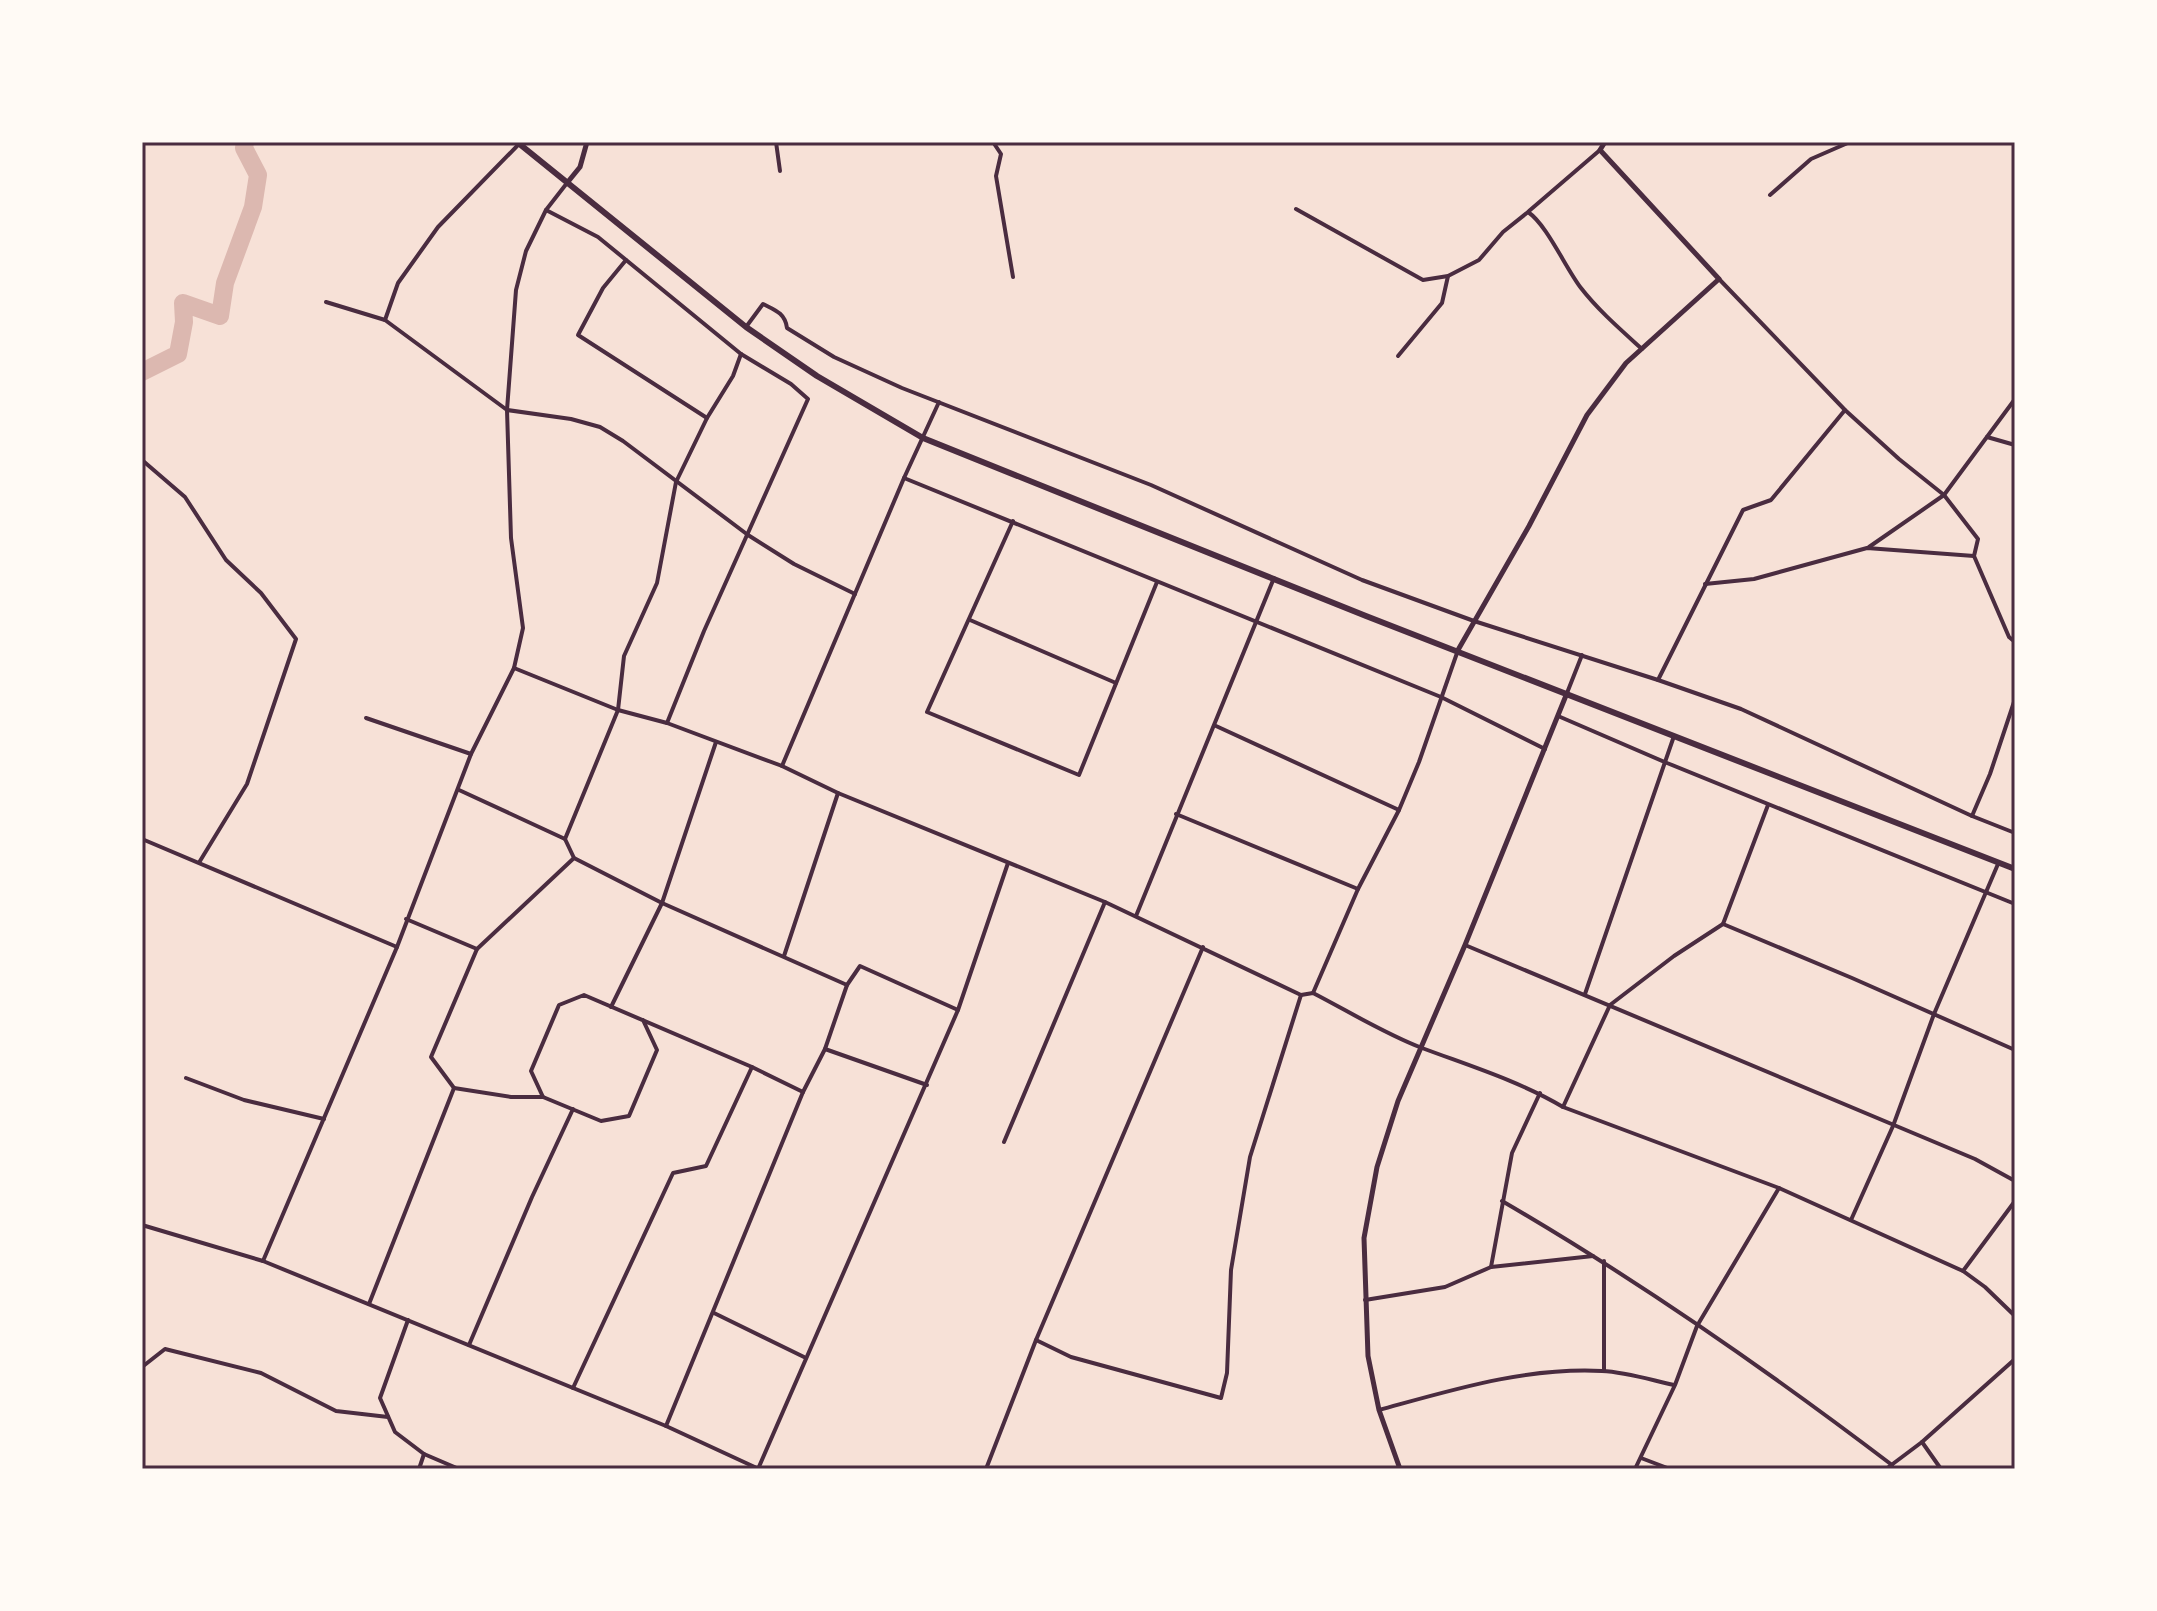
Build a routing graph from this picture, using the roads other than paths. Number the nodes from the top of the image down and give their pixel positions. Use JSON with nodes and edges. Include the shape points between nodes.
{"nodes":[{"id":1,"x":587,"y":142,"type":"edge"},
{"id":2,"x":776,"y":142,"type":"edge"},
{"id":3,"x":993,"y":142,"type":"edge"},
{"id":4,"x":1605,"y":142,"type":"edge"},
{"id":5,"x":1850,"y":142,"type":"edge"},
{"id":6,"x":518,"y":143,"type":"edge"},
{"id":7,"x":1600,"y":150,"type":"junction"},
{"id":8,"x":780,"y":171,"type":"dead end"},
{"id":9,"x":567,"y":183,"type":"junction"},
{"id":10,"x":1770,"y":195,"type":"dead end"},
{"id":11,"x":1296,"y":209,"type":"dead end"},
{"id":12,"x":546,"y":210,"type":"junction"},
{"id":13,"x":1528,"y":212,"type":"junction"},
{"id":14,"x":626,"y":260,"type":"junction"},
{"id":15,"x":1448,"y":276,"type":"junction"},
{"id":16,"x":1013,"y":277,"type":"dead end"},
{"id":17,"x":1719,"y":279,"type":"junction"},
{"id":18,"x":326,"y":302,"type":"dead end"},
{"id":19,"x":385,"y":320,"type":"junction"},
{"id":20,"x":746,"y":327,"type":"junction"},
{"id":21,"x":1642,"y":349,"type":"junction"},
{"id":22,"x":741,"y":354,"type":"junction"},
{"id":23,"x":1398,"y":356,"type":"dead end"},
{"id":24,"x":2015,"y":399,"type":"edge"},
{"id":25,"x":939,"y":402,"type":"junction"},
{"id":26,"x":507,"y":410,"type":"junction"},
{"id":27,"x":1845,"y":410,"type":"junction"},
{"id":28,"x":707,"y":418,"type":"junction"},
{"id":29,"x":1987,"y":437,"type":"junction"},
{"id":30,"x":923,"y":438,"type":"junction"},
{"id":31,"x":2015,"y":445,"type":"edge"},
{"id":32,"x":142,"y":460,"type":"edge"},
{"id":33,"x":904,"y":478,"type":"junction"},
{"id":34,"x":676,"y":482,"type":"junction"},
{"id":35,"x":1944,"y":495,"type":"junction"},
{"id":36,"x":1013,"y":521,"type":"junction"},
{"id":37,"x":748,"y":535,"type":"junction"},
{"id":38,"x":1867,"y":548,"type":"junction"},
{"id":39,"x":1974,"y":556,"type":"junction"},
{"id":40,"x":1274,"y":578,"type":"junction"},
{"id":41,"x":1157,"y":582,"type":"junction"},
{"id":42,"x":1705,"y":584,"type":"junction"},
{"id":43,"x":855,"y":594,"type":"junction"},
{"id":44,"x":970,"y":620,"type":"junction"},
{"id":45,"x":1474,"y":621,"type":"junction"},
{"id":46,"x":1257,"y":623,"type":"junction"},
{"id":47,"x":2015,"y":642,"type":"edge"},
{"id":48,"x":1458,"y":650,"type":"junction"},
{"id":49,"x":1582,"y":655,"type":"junction"},
{"id":50,"x":514,"y":668,"type":"junction"},
{"id":51,"x":1658,"y":680,"type":"junction"},
{"id":52,"x":1116,"y":683,"type":"junction"},
{"id":53,"x":1567,"y":693,"type":"junction"},
{"id":54,"x":1441,"y":697,"type":"junction"},
{"id":55,"x":2015,"y":699,"type":"edge"},
{"id":56,"x":618,"y":710,"type":"junction"},
{"id":57,"x":1558,"y":716,"type":"junction"},
{"id":58,"x":366,"y":718,"type":"dead end"},
{"id":59,"x":667,"y":723,"type":"junction"},
{"id":60,"x":1215,"y":726,"type":"junction"},
{"id":61,"x":1674,"y":736,"type":"junction"},
{"id":62,"x":716,"y":742,"type":"junction"},
{"id":63,"x":1545,"y":749,"type":"junction"},
{"id":64,"x":471,"y":754,"type":"junction"},
{"id":65,"x":1667,"y":763,"type":"junction"},
{"id":66,"x":782,"y":766,"type":"junction"},
{"id":67,"x":459,"y":790,"type":"junction"},
{"id":68,"x":838,"y":793,"type":"junction"},
{"id":69,"x":1768,"y":805,"type":"junction"},
{"id":70,"x":1399,"y":810,"type":"junction"},
{"id":71,"x":1176,"y":814,"type":"junction"},
{"id":72,"x":1972,"y":816,"type":"junction"},
{"id":73,"x":2015,"y":833,"type":"edge"},
{"id":74,"x":142,"y":839,"type":"edge"},
{"id":75,"x":565,"y":839,"type":"junction"},
{"id":76,"x":574,"y":858,"type":"junction"},
{"id":77,"x":200,"y":861,"type":"junction"},
{"id":78,"x":1999,"y":862,"type":"junction"},
{"id":79,"x":1008,"y":863,"type":"junction"},
{"id":80,"x":2015,"y":869,"type":"edge"},
{"id":81,"x":1358,"y":889,"type":"junction"},
{"id":82,"x":1987,"y":891,"type":"junction"},
{"id":83,"x":1105,"y":902,"type":"junction"},
{"id":84,"x":662,"y":903,"type":"junction"},
{"id":85,"x":2015,"y":904,"type":"edge"},
{"id":86,"x":1136,"y":916,"type":"junction"},
{"id":87,"x":406,"y":919,"type":"junction"},
{"id":88,"x":1723,"y":924,"type":"junction"},
{"id":89,"x":1465,"y":945,"type":"junction"},
{"id":90,"x":397,"y":947,"type":"junction"},
{"id":91,"x":1203,"y":947,"type":"junction"},
{"id":92,"x":477,"y":949,"type":"junction"},
{"id":93,"x":784,"y":956,"type":"junction"},
{"id":94,"x":847,"y":985,"type":"junction"},
{"id":95,"x":1313,"y":993,"type":"junction"},
{"id":96,"x":1585,"y":994,"type":"junction"},
{"id":97,"x":1301,"y":995,"type":"junction"},
{"id":98,"x":1610,"y":1005,"type":"junction"},
{"id":99,"x":611,"y":1007,"type":"junction"},
{"id":100,"x":958,"y":1010,"type":"junction"},
{"id":101,"x":1934,"y":1014,"type":"junction"},
{"id":102,"x":643,"y":1020,"type":"junction"},
{"id":103,"x":1420,"y":1047,"type":"junction"},
{"id":104,"x":825,"y":1049,"type":"junction"},
{"id":105,"x":2015,"y":1050,"type":"edge"},
{"id":106,"x":752,"y":1067,"type":"junction"},
{"id":107,"x":186,"y":1078,"type":"dead end"},
{"id":108,"x":927,"y":1085,"type":"junction"},
{"id":109,"x":454,"y":1088,"type":"junction"},
{"id":110,"x":803,"y":1092,"type":"junction"},
{"id":111,"x":1540,"y":1093,"type":"junction"},
{"id":112,"x":543,"y":1097,"type":"junction"},
{"id":113,"x":1563,"y":1107,"type":"junction"},
{"id":114,"x":573,"y":1109,"type":"junction"},
{"id":115,"x":324,"y":1119,"type":"junction"},
{"id":116,"x":1893,"y":1126,"type":"junction"},
{"id":117,"x":1004,"y":1142,"type":"dead end"},
{"id":118,"x":2015,"y":1181,"type":"edge"},
{"id":119,"x":1779,"y":1188,"type":"junction"},
{"id":120,"x":1502,"y":1201,"type":"junction"},
{"id":121,"x":2015,"y":1201,"type":"edge"},
{"id":122,"x":1851,"y":1220,"type":"junction"},
{"id":123,"x":142,"y":1225,"type":"edge"},
{"id":124,"x":1596,"y":1255,"type":"junction"},
{"id":125,"x":263,"y":1261,"type":"junction"},
{"id":126,"x":1604,"y":1261,"type":"junction"},
{"id":127,"x":1491,"y":1267,"type":"junction"},
{"id":128,"x":1963,"y":1271,"type":"junction"},
{"id":129,"x":1365,"y":1300,"type":"junction"},
{"id":130,"x":369,"y":1304,"type":"junction"},
{"id":131,"x":714,"y":1313,"type":"junction"},
{"id":132,"x":2015,"y":1316,"type":"edge"},
{"id":133,"x":408,"y":1320,"type":"junction"},
{"id":134,"x":1697,"y":1326,"type":"junction"},
{"id":135,"x":1036,"y":1340,"type":"junction"},
{"id":136,"x":469,"y":1345,"type":"junction"},
{"id":137,"x":804,"y":1357,"type":"junction"},
{"id":138,"x":2015,"y":1359,"type":"edge"},
{"id":139,"x":142,"y":1367,"type":"edge"},
{"id":140,"x":1604,"y":1370,"type":"junction"},
{"id":141,"x":1675,"y":1385,"type":"junction"},
{"id":142,"x":573,"y":1388,"type":"junction"},
{"id":143,"x":1379,"y":1410,"type":"junction"},
{"id":144,"x":388,"y":1417,"type":"junction"},
{"id":145,"x":666,"y":1426,"type":"junction"},
{"id":146,"x":1922,"y":1442,"type":"junction"},
{"id":147,"x":424,"y":1454,"type":"junction"},
{"id":148,"x":1641,"y":1458,"type":"junction"},
{"id":149,"x":1892,"y":1465,"type":"junction"},
{"id":150,"x":419,"y":1469,"type":"edge"},
{"id":151,"x":459,"y":1469,"type":"edge"},
{"id":152,"x":758,"y":1469,"type":"edge"},
{"id":153,"x":986,"y":1469,"type":"edge"},
{"id":154,"x":1400,"y":1469,"type":"edge"},
{"id":155,"x":1635,"y":1469,"type":"edge"},
{"id":156,"x":1670,"y":1469,"type":"edge"},
{"id":157,"x":1886,"y":1469,"type":"edge"},
{"id":158,"x":1941,"y":1469,"type":"edge"}],
"edges":[{"from":1,"to":9,"type":"street","via":[[580,167]]},
{"from":2,"to":8,"type":"street"},
{"from":3,"to":16,"type":"street","via":[[1001,154],[996,176]]},
{"from":4,"to":7,"type":"street"},
{"from":5,"to":10,"type":"street","via":[[1811,159]]},
{"from":6,"to":9,"type":"main road"},
{"from":6,"to":19,"type":"street","via":[[438,227],[398,283]]},
{"from":7,"to":13,"type":"street"},
{"from":7,"to":17,"type":"street"},
{"from":9,"to":12,"type":"street"},
{"from":9,"to":20,"type":"main road"},
{"from":11,"to":15,"type":"street","via":[[1423,280]]},
{"from":12,"to":14,"type":"street","via":[[598,237]]},
{"from":12,"to":26,"type":"street","via":[[526,251],[516,290]]},
{"from":13,"to":15,"type":"street","via":[[1479,260]]},
{"from":13,"to":21,"type":"street","via":[[1582,290]]},
{"from":14,"to":22,"type":"street"},
{"from":14,"to":28,"type":"street","via":[[603,288],[578,335]]},
{"from":15,"to":23,"type":"street","via":[[1442,303]]},
{"from":17,"to":21,"type":"street"},
{"from":17,"to":27,"type":"street"},
{"from":18,"to":19,"type":"street"},
{"from":19,"to":26,"type":"street"},
{"from":20,"to":25,"type":"street","via":[[763,304],[780,312],[796,336]]},
{"from":20,"to":30,"type":"main road"},
{"from":21,"to":45,"type":"street","via":[[1587,415]]},
{"from":22,"to":28,"type":"street"},
{"from":22,"to":37,"type":"street","via":[[808,399]]},
{"from":24,"to":29,"type":"street"},
{"from":25,"to":30,"type":"street"},
{"from":25,"to":45,"type":"street","via":[[1151,485],[1362,580]]},
{"from":26,"to":34,"type":"street","via":[[600,427]]},
{"from":26,"to":50,"type":"street","via":[[511,538],[523,628]]},
{"from":27,"to":35,"type":"street"},
{"from":27,"to":42,"type":"street","via":[[1771,500],[1743,510]]},
{"from":28,"to":34,"type":"street"},
{"from":29,"to":31,"type":"street"},
{"from":29,"to":35,"type":"street"},
{"from":30,"to":33,"type":"street"},
{"from":30,"to":40,"type":"main road"},
{"from":32,"to":77,"type":"street","via":[[185,497],[226,560],[261,593],[296,639],[247,784]]},
{"from":33,"to":36,"type":"street"},
{"from":33,"to":43,"type":"street"},
{"from":34,"to":37,"type":"street"},
{"from":34,"to":56,"type":"street","via":[[657,583],[624,656]]},
{"from":35,"to":38,"type":"street"},
{"from":35,"to":39,"type":"street","via":[[1978,539]]},
{"from":36,"to":41,"type":"street"},
{"from":36,"to":44,"type":"street"},
{"from":37,"to":43,"type":"street"},
{"from":37,"to":59,"type":"street"},
{"from":38,"to":39,"type":"street"},
{"from":38,"to":42,"type":"street","via":[[1754,579]]},
{"from":39,"to":47,"type":"street"},
{"from":40,"to":46,"type":"street"},
{"from":40,"to":48,"type":"main road"},
{"from":41,"to":46,"type":"street"},
{"from":41,"to":52,"type":"street"},
{"from":42,"to":51,"type":"street"},
{"from":43,"to":66,"type":"street"},
{"from":44,"to":52,"type":"street"},
{"from":44,"to":52,"type":"street","via":[[927,712],[1079,775]]},
{"from":45,"to":48,"type":"street"},
{"from":45,"to":49,"type":"street"},
{"from":46,"to":54,"type":"street"},
{"from":46,"to":60,"type":"street"},
{"from":48,"to":53,"type":"main road"},
{"from":48,"to":54,"type":"street"},
{"from":49,"to":51,"type":"street"},
{"from":49,"to":53,"type":"street"},
{"from":50,"to":56,"type":"street"},
{"from":50,"to":64,"type":"street"},
{"from":51,"to":72,"type":"street","via":[[1741,709]]},
{"from":53,"to":57,"type":"street"},
{"from":53,"to":61,"type":"main road"},
{"from":54,"to":63,"type":"street"},
{"from":54,"to":70,"type":"street"},
{"from":55,"to":72,"type":"street"},
{"from":56,"to":59,"type":"street"},
{"from":56,"to":75,"type":"street"},
{"from":57,"to":63,"type":"street"},
{"from":57,"to":65,"type":"street"},
{"from":58,"to":64,"type":"street"},
{"from":59,"to":62,"type":"street"},
{"from":60,"to":70,"type":"street"},
{"from":60,"to":71,"type":"street"},
{"from":61,"to":65,"type":"street"},
{"from":61,"to":78,"type":"main road"},
{"from":62,"to":66,"type":"street"},
{"from":62,"to":84,"type":"street"},
{"from":63,"to":89,"type":"street"},
{"from":64,"to":67,"type":"street"},
{"from":65,"to":69,"type":"street"},
{"from":65,"to":96,"type":"street"},
{"from":66,"to":68,"type":"street"},
{"from":67,"to":75,"type":"street"},
{"from":67,"to":87,"type":"street"},
{"from":68,"to":79,"type":"street"},
{"from":68,"to":93,"type":"street"},
{"from":69,"to":82,"type":"street"},
{"from":69,"to":88,"type":"street"},
{"from":70,"to":81,"type":"street"},
{"from":71,"to":81,"type":"street"},
{"from":71,"to":86,"type":"street"},
{"from":72,"to":73,"type":"street"},
{"from":74,"to":77,"type":"street"},
{"from":75,"to":76,"type":"street"},
{"from":76,"to":84,"type":"street"},
{"from":76,"to":92,"type":"street"},
{"from":77,"to":90,"type":"street"},
{"from":78,"to":80,"type":"main road"},
{"from":78,"to":82,"type":"street"},
{"from":79,"to":83,"type":"street"},
{"from":79,"to":100,"type":"street"},
{"from":81,"to":95,"type":"street"},
{"from":82,"to":85,"type":"street"},
{"from":82,"to":101,"type":"street"},
{"from":83,"to":86,"type":"street"},
{"from":83,"to":117,"type":"street"},
{"from":84,"to":93,"type":"street"},
{"from":84,"to":99,"type":"street"},
{"from":86,"to":91,"type":"street"},
{"from":87,"to":90,"type":"street"},
{"from":87,"to":92,"type":"street"},
{"from":88,"to":98,"type":"street"},
{"from":88,"to":101,"type":"street"},
{"from":89,"to":96,"type":"street"},
{"from":89,"to":103,"type":"street"},
{"from":90,"to":115,"type":"street"},
{"from":91,"to":97,"type":"street"},
{"from":91,"to":135,"type":"street"},
{"from":92,"to":109,"type":"street","via":[[431,1057]]},
{"from":93,"to":94,"type":"street"},
{"from":94,"to":100,"type":"street","via":[[860,966]]},
{"from":94,"to":104,"type":"street"},
{"from":95,"to":97,"type":"street"},
{"from":95,"to":103,"type":"street"},
{"from":96,"to":98,"type":"street"},
{"from":97,"to":135,"type":"street","via":[[1250,1157],[1231,1270],[1227,1373],[1221,1398],[1071,1357]]},
{"from":98,"to":113,"type":"street"},
{"from":98,"to":116,"type":"street"},
{"from":99,"to":102,"type":"street"},
{"from":99,"to":112,"type":"street","via":[[584,995],[559,1005],[531,1071]]},
{"from":100,"to":108,"type":"street"},
{"from":101,"to":105,"type":"street"},
{"from":101,"to":116,"type":"street"},
{"from":102,"to":106,"type":"street"},
{"from":102,"to":114,"type":"street","via":[[657,1050],[629,1116],[601,1121]]},
{"from":103,"to":111,"type":"street"},
{"from":103,"to":129,"type":"street","via":[[1377,1167],[1364,1238]]},
{"from":104,"to":108,"type":"street"},
{"from":104,"to":110,"type":"street"},
{"from":106,"to":110,"type":"street"},
{"from":106,"to":142,"type":"street","via":[[706,1166],[673,1173]]},
{"from":107,"to":115,"type":"street","via":[[244,1100]]},
{"from":108,"to":137,"type":"street"},
{"from":109,"to":112,"type":"street"},
{"from":109,"to":130,"type":"street"},
{"from":110,"to":131,"type":"street"},
{"from":111,"to":113,"type":"street"},
{"from":111,"to":120,"type":"street","via":[[1512,1153]]},
{"from":112,"to":114,"type":"street"},
{"from":113,"to":119,"type":"street"},
{"from":114,"to":136,"type":"street"},
{"from":115,"to":125,"type":"street"},
{"from":116,"to":118,"type":"street"},
{"from":116,"to":122,"type":"street"},
{"from":119,"to":122,"type":"street"},
{"from":119,"to":134,"type":"street"},
{"from":120,"to":124,"type":"street"},
{"from":120,"to":127,"type":"street"},
{"from":121,"to":128,"type":"street"},
{"from":122,"to":128,"type":"street"},
{"from":123,"to":125,"type":"street"},
{"from":124,"to":126,"type":"street"},
{"from":124,"to":127,"type":"street"},
{"from":125,"to":130,"type":"street"},
{"from":126,"to":134,"type":"street"},
{"from":126,"to":140,"type":"street"},
{"from":127,"to":129,"type":"street","via":[[1445,1287]]},
{"from":128,"to":132,"type":"street"},
{"from":129,"to":143,"type":"street","via":[[1368,1356]]},
{"from":130,"to":133,"type":"street"},
{"from":131,"to":137,"type":"street"},
{"from":131,"to":145,"type":"street"},
{"from":133,"to":136,"type":"street"},
{"from":133,"to":144,"type":"street","via":[[380,1398]]},
{"from":134,"to":141,"type":"street"},
{"from":134,"to":149,"type":"street"},
{"from":135,"to":153,"type":"street"},
{"from":136,"to":142,"type":"street"},
{"from":137,"to":152,"type":"street"},
{"from":138,"to":146,"type":"street"},
{"from":139,"to":144,"type":"street","via":[[165,1349],[261,1373],[336,1411]]},
{"from":140,"to":141,"type":"street"},
{"from":140,"to":143,"type":"street","via":[[1534,1373]]},
{"from":141,"to":148,"type":"street"},
{"from":142,"to":145,"type":"street"},
{"from":143,"to":154,"type":"street"},
{"from":144,"to":147,"type":"street","via":[[395,1432]]},
{"from":145,"to":152,"type":"street"},
{"from":146,"to":149,"type":"street"},
{"from":146,"to":158,"type":"street"},
{"from":147,"to":150,"type":"street"},
{"from":147,"to":151,"type":"street"},
{"from":148,"to":155,"type":"street"},
{"from":148,"to":156,"type":"street"},
{"from":149,"to":157,"type":"street"}]}
